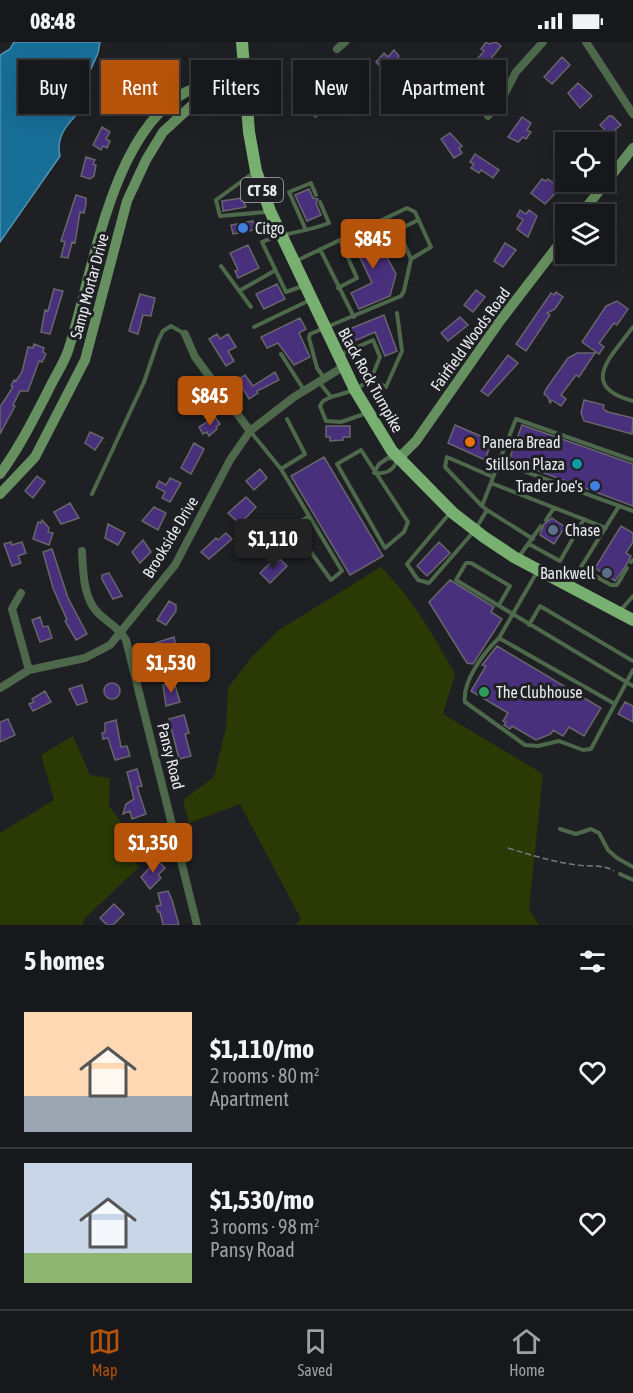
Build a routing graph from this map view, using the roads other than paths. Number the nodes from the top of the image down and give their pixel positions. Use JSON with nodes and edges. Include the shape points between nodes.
{"nodes":[{"id":1,"x":242,"y":42,"type":"edge"},
{"id":2,"x":345,"y":42,"type":"edge"},
{"id":3,"x":543,"y":42,"type":"edge"},
{"id":4,"x":586,"y":42,"type":"edge"},
{"id":5,"x":337,"y":50,"type":"dead end"},
{"id":6,"x":242,"y":60,"type":"edge"},
{"id":7,"x":191,"y":89,"type":"edge"},
{"id":8,"x":191,"y":106,"type":"edge"},
{"id":9,"x":247,"y":114,"type":"edge"},
{"id":10,"x":633,"y":114,"type":"edge"},
{"id":11,"x":488,"y":116,"type":"dead end"},
{"id":12,"x":633,"y":148,"type":"edge"},
{"id":13,"x":256,"y":171,"type":"junction"},
{"id":14,"x":316,"y":195,"type":"dead end"},
{"id":15,"x":320,"y":202,"type":"dead end"},
{"id":16,"x":589,"y":204,"type":"edge"},
{"id":17,"x":270,"y":211,"type":"junction"},
{"id":18,"x":418,"y":220,"type":"junction"},
{"id":19,"x":305,"y":228,"type":"junction"},
{"id":20,"x":279,"y":235,"type":"junction"},
{"id":21,"x":339,"y":240,"type":"junction"},
{"id":22,"x":320,"y":249,"type":"junction"},
{"id":23,"x":555,"y":250,"type":"edge"},
{"id":24,"x":411,"y":259,"type":"junction"},
{"id":25,"x":293,"y":263,"type":"junction"},
{"id":26,"x":221,"y":267,"type":"dead end"},
{"id":27,"x":274,"y":271,"type":"junction"},
{"id":28,"x":304,"y":285,"type":"junction"},
{"id":29,"x":338,"y":288,"type":"junction"},
{"id":30,"x":239,"y":291,"type":"junction"},
{"id":31,"x":310,"y":300,"type":"junction"},
{"id":32,"x":251,"y":308,"type":"dead end"},
{"id":33,"x":396,"y":313,"type":"dead end"},
{"id":34,"x":354,"y":317,"type":"junction"},
{"id":35,"x":324,"y":326,"type":"junction"},
{"id":36,"x":254,"y":327,"type":"dead end"},
{"id":37,"x":633,"y":327,"type":"edge"},
{"id":38,"x":185,"y":334,"type":"joint"},
{"id":39,"x":281,"y":354,"type":"dead end"},
{"id":40,"x":340,"y":362,"type":"junction"},
{"id":41,"x":371,"y":379,"type":"junction"},
{"id":42,"x":321,"y":380,"type":"junction"},
{"id":43,"x":304,"y":390,"type":"junction"},
{"id":44,"x":355,"y":390,"type":"junction"},
{"id":45,"x":331,"y":397,"type":"junction"},
{"id":46,"x":633,"y":400,"type":"edge"},
{"id":47,"x":368,"y":412,"type":"junction"},
{"id":48,"x":287,"y":419,"type":"dead end"},
{"id":49,"x":250,"y":431,"type":"junction"},
{"id":50,"x":398,"y":459,"type":"junction"},
{"id":51,"x":633,"y":460,"type":"edge"},
{"id":52,"x":499,"y":462,"type":"junction"},
{"id":53,"x":281,"y":469,"type":"junction"},
{"id":54,"x":374,"y":473,"type":"junction"},
{"id":55,"x":0,"y":474,"type":"edge"},
{"id":56,"x":493,"y":477,"type":"junction"},
{"id":57,"x":491,"y":483,"type":"junction"},
{"id":58,"x":0,"y":494,"type":"edge"},
{"id":59,"x":92,"y":494,"type":"dead end"},
{"id":60,"x":482,"y":506,"type":"junction"},
{"id":61,"x":619,"y":507,"type":"junction"},
{"id":62,"x":554,"y":508,"type":"junction"},
{"id":63,"x":487,"y":510,"type":"junction"},
{"id":64,"x":451,"y":511,"type":"junction"},
{"id":65,"x":633,"y":511,"type":"edge"},
{"id":66,"x":309,"y":516,"type":"junction"},
{"id":67,"x":584,"y":519,"type":"junction"},
{"id":68,"x":546,"y":520,"type":"dead end"},
{"id":69,"x":541,"y":526,"type":"dead end"},
{"id":70,"x":606,"y":528,"type":"junction"},
{"id":71,"x":475,"y":530,"type":"junction"},
{"id":72,"x":533,"y":539,"type":"junction"},
{"id":73,"x":529,"y":544,"type":"junction"},
{"id":74,"x":82,"y":551,"type":"dead end"},
{"id":75,"x":518,"y":559,"type":"junction"},
{"id":76,"x":581,"y":568,"type":"junction"},
{"id":77,"x":627,"y":568,"type":"dead end"},
{"id":78,"x":538,"y":570,"type":"junction"},
{"id":79,"x":569,"y":586,"type":"junction"},
{"id":80,"x":21,"y":593,"type":"dead end"},
{"id":81,"x":633,"y":596,"type":"edge"},
{"id":82,"x":499,"y":605,"type":"junction"},
{"id":83,"x":619,"y":612,"type":"junction"},
{"id":84,"x":512,"y":615,"type":"junction"},
{"id":85,"x":633,"y":620,"type":"edge"},
{"id":86,"x":529,"y":625,"type":"junction"},
{"id":87,"x":120,"y":630,"type":"junction"},
{"id":88,"x":499,"y":638,"type":"junction"},
{"id":89,"x":633,"y":661,"type":"edge"},
{"id":90,"x":29,"y":670,"type":"junction"},
{"id":91,"x":633,"y":670,"type":"edge"},
{"id":92,"x":626,"y":683,"type":"junction"},
{"id":93,"x":633,"y":686,"type":"edge"},
{"id":94,"x":0,"y":688,"type":"edge"},
{"id":95,"x":615,"y":704,"type":"junction"},
{"id":96,"x":560,"y":829,"type":"dead end"},
{"id":97,"x":633,"y":867,"type":"edge"},
{"id":98,"x":620,"y":874,"type":"road end"},
{"id":99,"x":633,"y":880,"type":"edge"},
{"id":100,"x":197,"y":925,"type":"edge"}],
"edges":[{"from":1,"to":6,"type":"main road","name":"Black Rock Turnpike","number":"CT 58"},
{"from":2,"to":5,"type":"street"},
{"from":3,"to":11,"type":"street","via":[[516,72]]},
{"from":4,"to":10,"type":"street"},
{"from":7,"to":55,"type":"main road","name":"Samp Mortar Drive","via":[[153,118],[132,154],[111,198],[67,353],[18,450]]},
{"from":8,"to":58,"type":"main road","name":"Samp Mortar Drive","via":[[163,132],[127,201],[85,360],[35,457]]},
{"from":9,"to":13,"type":"main road","name":"Black Rock Turnpike","number":"CT 58"},
{"from":12,"to":16,"type":"main road"},
{"from":13,"to":17,"type":"main road","name":"Black Rock Turnpike","number":"CT 58"},
{"from":13,"to":17,"type":"lane","via":[[216,200],[220,216]]},
{"from":14,"to":19,"type":"lane","via":[[311,183],[289,192]]},
{"from":15,"to":19,"type":"lane","via":[[329,223]]},
{"from":17,"to":20,"type":"main road","name":"Black Rock Turnpike","number":"CT 58"},
{"from":18,"to":21,"type":"lane","via":[[415,212],[407,208]]},
{"from":18,"to":24,"type":"lane","via":[[431,247]]},
{"from":18,"to":24,"type":"lane","via":[[398,230]]},
{"from":19,"to":20,"type":"lane"},
{"from":20,"to":25,"type":"main road","name":"Black Rock Turnpike","number":"CT 58"},
{"from":20,"to":27,"type":"lane","via":[[262,242]]},
{"from":21,"to":22,"type":"lane"},
{"from":21,"to":29,"type":"lane","via":[[357,278]]},
{"from":22,"to":25,"type":"lane"},
{"from":22,"to":29,"type":"lane"},
{"from":23,"to":50,"type":"main road","name":"Fairfield Woods Road","via":[[416,441]]},
{"from":24,"to":34,"type":"lane","via":[[401,296]]},
{"from":25,"to":28,"type":"main road","name":"Black Rock Turnpike","number":"CT 58"},
{"from":26,"to":30,"type":"lane"},
{"from":27,"to":28,"type":"lane","via":[[286,292]]},
{"from":27,"to":30,"type":"lane"},
{"from":28,"to":31,"type":"main road","name":"Black Rock Turnpike","number":"CT 58"},
{"from":29,"to":34,"type":"lane"},
{"from":30,"to":32,"type":"lane"},
{"from":31,"to":35,"type":"main road","name":"Black Rock Turnpike","number":"CT 58"},
{"from":31,"to":36,"type":"lane"},
{"from":33,"to":41,"type":"lane","via":[[402,351],[386,387]]},
{"from":34,"to":35,"type":"lane"},
{"from":35,"to":40,"type":"main road","name":"Black Rock Turnpike","number":"CT 58"},
{"from":35,"to":42,"type":"lane","via":[[309,335]]},
{"from":37,"to":46,"type":"lane","via":[[610,358],[601,381],[606,388]]},
{"from":38,"to":49,"type":"street","via":[[195,357]]},
{"from":38,"to":59,"type":"lane","via":[[171,326],[163,331]]},
{"from":39,"to":43,"type":"lane"},
{"from":40,"to":41,"type":"lane","via":[[373,340],[380,357]]},
{"from":40,"to":42,"type":"street","name":"Brookside Drive"},
{"from":40,"to":44,"type":"main road","name":"Black Rock Turnpike","number":"CT 58"},
{"from":41,"to":44,"type":"lane"},
{"from":42,"to":43,"type":"street","name":"Brookside Drive"},
{"from":42,"to":45,"type":"lane"},
{"from":43,"to":49,"type":"street","name":"Brookside Drive"},
{"from":44,"to":45,"type":"lane"},
{"from":44,"to":47,"type":"main road","name":"Black Rock Turnpike","number":"CT 58"},
{"from":45,"to":47,"type":"lane","via":[[320,406],[326,421],[341,422]]},
{"from":47,"to":50,"type":"main road","name":"Black Rock Turnpike","number":"CT 58"},
{"from":48,"to":53,"type":"lane","via":[[305,454]]},
{"from":49,"to":53,"type":"lane"},
{"from":49,"to":87,"type":"street","name":"Brookside Drive","via":[[230,460],[175,565]]},
{"from":50,"to":54,"type":"lane","via":[[388,458]]},
{"from":50,"to":54,"type":"lane","via":[[385,474]]},
{"from":50,"to":64,"type":"main road","name":"Black Rock Turnpike","number":"CT 58"},
{"from":51,"to":52,"type":"lane","via":[[516,419]]},
{"from":52,"to":56,"type":"lane"},
{"from":52,"to":61,"type":"lane"},
{"from":53,"to":66,"type":"lane"},
{"from":54,"to":54,"type":"lane","via":[[361,450],[337,464],[385,548],[404,532],[408,522]]},
{"from":56,"to":57,"type":"lane"},
{"from":56,"to":60,"type":"lane","via":[[447,457],[445,467],[449,473]]},
{"from":57,"to":60,"type":"lane"},
{"from":57,"to":62,"type":"lane"},
{"from":60,"to":63,"type":"lane"},
{"from":61,"to":65,"type":"lane"},
{"from":61,"to":70,"type":"lane"},
{"from":62,"to":67,"type":"lane"},
{"from":62,"to":68,"type":"lane"},
{"from":63,"to":71,"type":"lane"},
{"from":63,"to":72,"type":"lane"},
{"from":64,"to":71,"type":"main road","name":"Black Rock Turnpike","number":"CT 58"},
{"from":64,"to":71,"type":"lane","via":[[407,564],[418,580],[429,583]]},
{"from":66,"to":66,"type":"lane","via":[[293,527],[331,580],[342,571]]},
{"from":67,"to":70,"type":"lane"},
{"from":67,"to":73,"type":"lane","via":[[560,561]]},
{"from":69,"to":72,"type":"lane"},
{"from":70,"to":76,"type":"lane"},
{"from":71,"to":75,"type":"main road","name":"Black Rock Turnpike","number":"CT 58"},
{"from":72,"to":73,"type":"lane"},
{"from":73,"to":75,"type":"lane"},
{"from":74,"to":87,"type":"street","via":[[89,598],[96,612]]},
{"from":75,"to":78,"type":"main road","name":"Black Rock Turnpike","number":"CT 58"},
{"from":76,"to":77,"type":"lane","via":[[611,585],[617,585]]},
{"from":76,"to":79,"type":"lane"},
{"from":78,"to":79,"type":"main road","name":"Black Rock Turnpike","number":"CT 58"},
{"from":78,"to":84,"type":"lane"},
{"from":79,"to":83,"type":"main road","name":"Black Rock Turnpike","number":"CT 58"},
{"from":80,"to":90,"type":"street","via":[[12,609]]},
{"from":81,"to":83,"type":"lane"},
{"from":82,"to":82,"type":"lane","via":[[456,580],[466,563],[510,586]]},
{"from":82,"to":84,"type":"lane"},
{"from":83,"to":85,"type":"main road","name":"Black Rock Turnpike","number":"CT 58"},
{"from":84,"to":86,"type":"lane"},
{"from":84,"to":88,"type":"lane"},
{"from":86,"to":89,"type":"lane","via":[[540,606]]},
{"from":86,"to":92,"type":"lane"},
{"from":87,"to":90,"type":"street","name":"Brookside Drive","via":[[110,645],[85,658]]},
{"from":87,"to":100,"type":"street","name":"Pansy Road","via":[[126,640]]},
{"from":88,"to":95,"type":"lane"},
{"from":88,"to":95,"type":"lane","via":[[476,668],[467,686],[465,702],[525,745],[560,741],[591,749]]},
{"from":90,"to":94,"type":"street","name":"Brookside Drive"},
{"from":91,"to":92,"type":"lane"},
{"from":92,"to":93,"type":"lane"},
{"from":92,"to":95,"type":"lane"},
{"from":96,"to":97,"type":"lane","via":[[576,834],[591,829],[599,833],[608,850]]},
{"from":98,"to":99,"type":"lane"}]}
